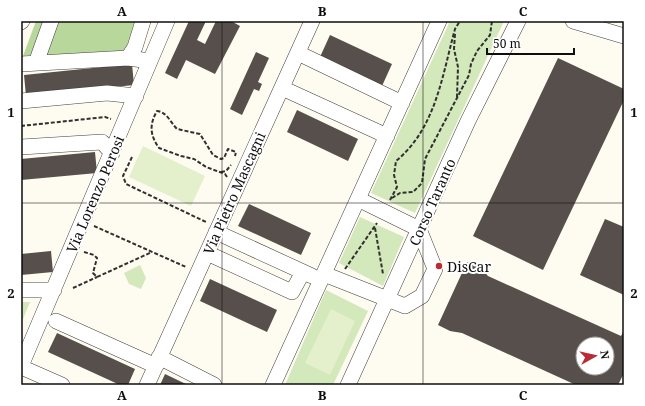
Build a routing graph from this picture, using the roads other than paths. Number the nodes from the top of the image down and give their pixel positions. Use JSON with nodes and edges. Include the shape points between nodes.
{"nodes":[{"id":1,"x":51,"y":21,"type":"edge"},
{"id":2,"x":143,"y":21,"type":"edge"},
{"id":3,"x":167,"y":21,"type":"edge"},
{"id":4,"x":312,"y":21,"type":"edge"},
{"id":5,"x":439,"y":21,"type":"edge"},
{"id":6,"x":518,"y":21,"type":"edge"},
{"id":7,"x":573,"y":21,"type":"edge"},
{"id":8,"x":624,"y":36,"type":"edge"},
{"id":9,"x":298,"y":53,"type":"junction"},
{"id":10,"x":140,"y":60,"type":"junction"},
{"id":11,"x":28,"y":63,"type":"edge"},
{"id":12,"x":282,"y":88,"type":"junction"},
{"id":13,"x":136,"y":96,"type":"junction"},
{"id":14,"x":21,"y":101,"type":"edge"},
{"id":15,"x":402,"y":103,"type":"junction"},
{"id":16,"x":387,"y":136,"type":"junction"},
{"id":17,"x":21,"y":147,"type":"edge"},
{"id":18,"x":112,"y":153,"type":"junction"},
{"id":19,"x":358,"y":199,"type":"junction"},
{"id":20,"x":419,"y":229,"type":"junction"},
{"id":21,"x":217,"y":230,"type":"junction"},
{"id":22,"x":207,"y":253,"type":"junction"},
{"id":23,"x":303,"y":272,"type":"junction"},
{"id":24,"x":322,"y":277,"type":"junction"},
{"id":25,"x":21,"y":290,"type":"edge"},
{"id":26,"x":54,"y":290,"type":"junction"},
{"id":27,"x":388,"y":299,"type":"junction"},
{"id":28,"x":56,"y":321,"type":"dead end"},
{"id":29,"x":157,"y":361,"type":"junction"},
{"id":30,"x":21,"y":366,"type":"edge"},
{"id":31,"x":62,"y":385,"type":"edge"},
{"id":32,"x":147,"y":385,"type":"edge"},
{"id":33,"x":214,"y":385,"type":"edge"},
{"id":34,"x":273,"y":385,"type":"edge"},
{"id":35,"x":348,"y":385,"type":"edge"}],
"edges":[{"from":1,"to":11,"type":"street"},
{"from":2,"to":10,"type":"street","via":[[135,47]]},
{"from":3,"to":10,"type":"street","name":"Via Lorenzo Perosi"},
{"from":4,"to":9,"type":"street","name":"Via Pietro Mascagni"},
{"from":5,"to":15,"type":"street"},
{"from":6,"to":20,"type":"street","name":"Corso Taranto","via":[[468,121]]},
{"from":7,"to":8,"type":"street"},
{"from":9,"to":12,"type":"street","name":"Via Pietro Mascagni"},
{"from":9,"to":15,"type":"street"},
{"from":10,"to":11,"type":"street"},
{"from":10,"to":13,"type":"street","name":"Via Lorenzo Perosi"},
{"from":12,"to":16,"type":"street"},
{"from":12,"to":21,"type":"street","name":"Via Pietro Mascagni"},
{"from":13,"to":14,"type":"street","via":[[108,93]]},
{"from":13,"to":18,"type":"street","name":"Via Lorenzo Perosi"},
{"from":15,"to":16,"type":"street"},
{"from":16,"to":19,"type":"street"},
{"from":17,"to":18,"type":"street","via":[[102,142]]},
{"from":18,"to":26,"type":"street","name":"Via Lorenzo Perosi"},
{"from":19,"to":20,"type":"street"},
{"from":19,"to":24,"type":"street"},
{"from":20,"to":27,"type":"street","name":"Corso Taranto"},
{"from":20,"to":27,"type":"street","via":[[435,269],[422,296],[405,306]]},
{"from":21,"to":22,"type":"street","name":"Via Pietro Mascagni"},
{"from":21,"to":23,"type":"street"},
{"from":22,"to":23,"type":"street","via":[[292,292]]},
{"from":22,"to":29,"type":"street","name":"Via Pietro Mascagni"},
{"from":23,"to":24,"type":"street"},
{"from":24,"to":27,"type":"street"},
{"from":24,"to":34,"type":"street"},
{"from":25,"to":26,"type":"street"},
{"from":26,"to":30,"type":"street","name":"Via Lorenzo Perosi"},
{"from":27,"to":35,"type":"street","name":"Corso Taranto"},
{"from":28,"to":29,"type":"street"},
{"from":29,"to":32,"type":"street","name":"Via Pietro Mascagni"},
{"from":29,"to":33,"type":"street"},
{"from":30,"to":31,"type":"street"}]}
